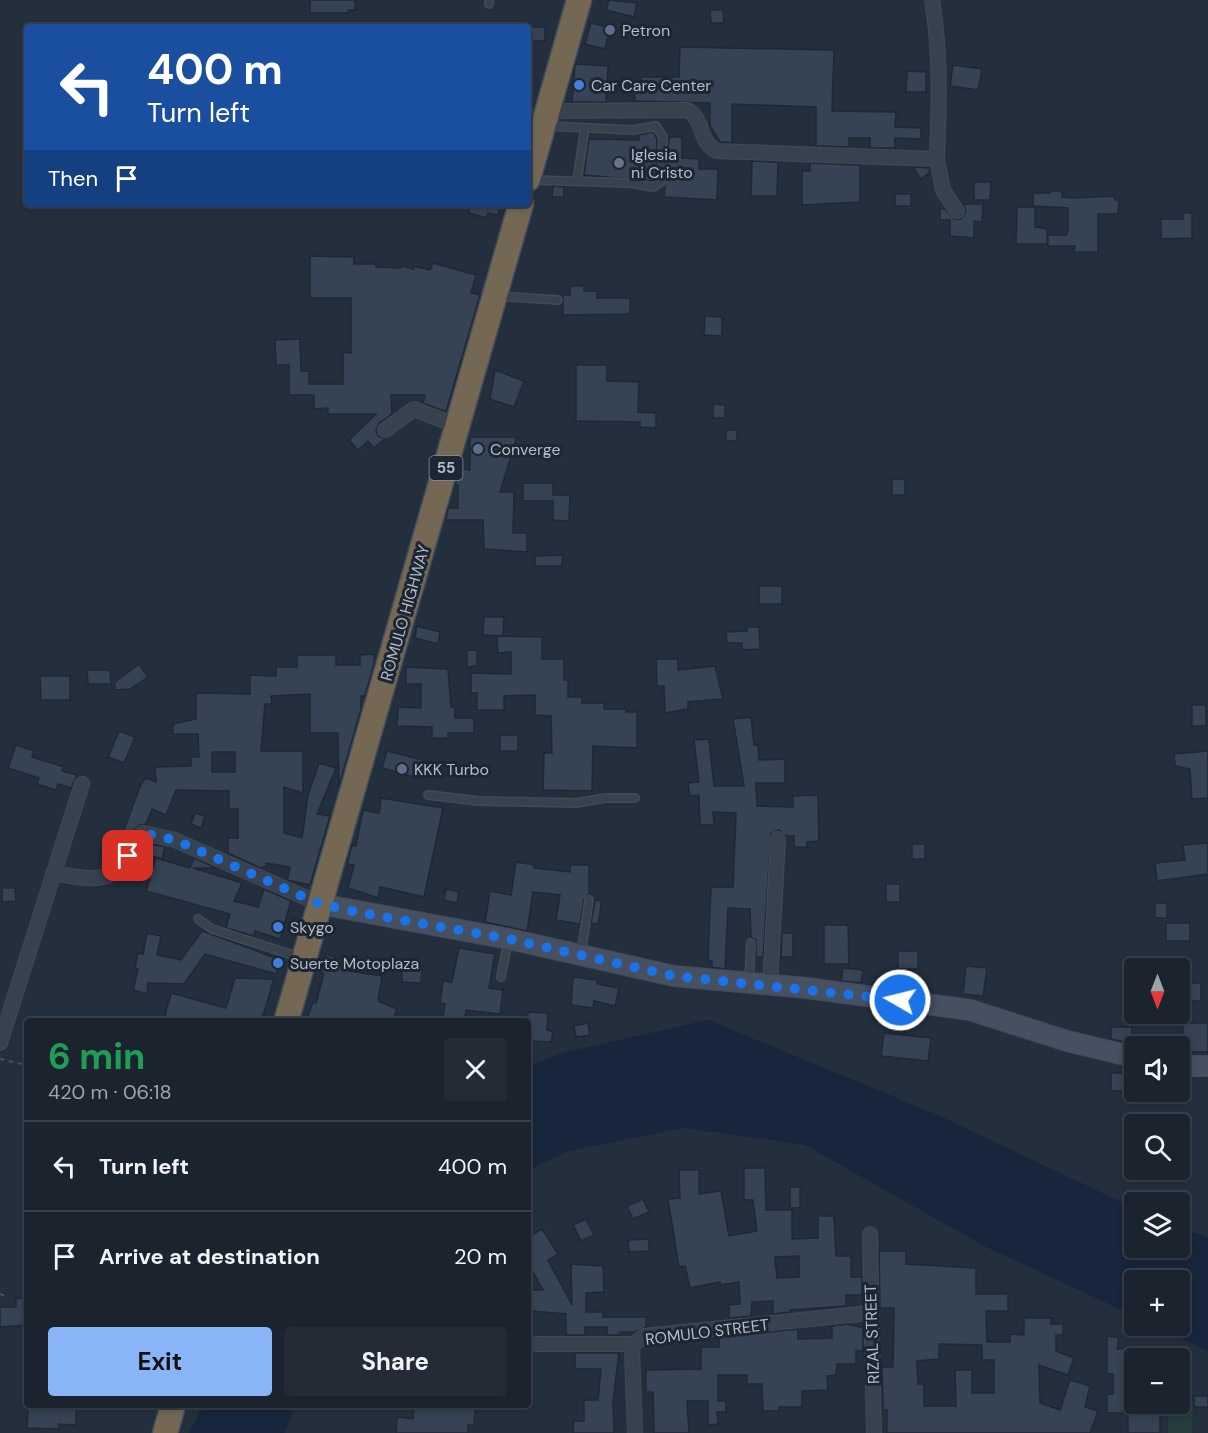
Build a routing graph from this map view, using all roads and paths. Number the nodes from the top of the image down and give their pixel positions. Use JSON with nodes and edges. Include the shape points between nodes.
{"nodes":[{"id":1,"x":579,"y":0,"type":"edge"},
{"id":2,"x":932,"y":0,"type":"edge"},
{"id":3,"x":545,"y":118,"type":"junction"},
{"id":4,"x":585,"y":128,"type":"junction"},
{"id":5,"x":937,"y":159,"type":"junction"},
{"id":6,"x":531,"y":169,"type":"edge"},
{"id":7,"x":531,"y":180,"type":"edge"},
{"id":8,"x":578,"y":181,"type":"junction"},
{"id":9,"x":520,"y":207,"type":"edge"},
{"id":10,"x":957,"y":211,"type":"dead end"},
{"id":11,"x":494,"y":295,"type":"junction"},
{"id":12,"x":558,"y":300,"type":"dead end"},
{"id":13,"x":458,"y":426,"type":"junction"},
{"id":14,"x":385,"y":430,"type":"dead end"},
{"id":15,"x":82,"y":784,"type":"dead end"},
{"id":16,"x":428,"y":795,"type":"dead end"},
{"id":17,"x":634,"y":798,"type":"dead end"},
{"id":18,"x":778,"y":839,"type":"dead end"},
{"id":19,"x":53,"y":873,"type":"junction"},
{"id":20,"x":589,"y":900,"type":"dead end"},
{"id":21,"x":320,"y":904,"type":"junction"},
{"id":22,"x":198,"y":919,"type":"dead end"},
{"id":23,"x":509,"y":939,"type":"junction"},
{"id":24,"x":751,"y":943,"type":"dead end"},
{"id":25,"x":580,"y":956,"type":"junction"},
{"id":26,"x":304,"y":959,"type":"junction"},
{"id":27,"x":501,"y":977,"type":"dead end"},
{"id":28,"x":749,"y":983,"type":"junction"},
{"id":29,"x":770,"y":985,"type":"junction"},
{"id":30,"x":287,"y":1018,"type":"edge"},
{"id":31,"x":0,"y":1043,"type":"edge"},
{"id":32,"x":1124,"y":1055,"type":"edge"},
{"id":33,"x":0,"y":1059,"type":"edge"},
{"id":34,"x":24,"y":1064,"type":"edge"},
{"id":35,"x":1190,"y":1066,"type":"edge"},
{"id":36,"x":1208,"y":1066,"type":"edge"},
{"id":37,"x":870,"y":1234,"type":"dead end"},
{"id":38,"x":0,"y":1294,"type":"edge"},
{"id":39,"x":5,"y":1296,"type":"dead end"},
{"id":40,"x":870,"y":1314,"type":"junction"},
{"id":41,"x":536,"y":1344,"type":"dead end"},
{"id":42,"x":634,"y":1344,"type":"junction"},
{"id":43,"x":172,"y":1408,"type":"edge"},
{"id":44,"x":165,"y":1433,"type":"edge"},
{"id":45,"x":635,"y":1433,"type":"edge"},
{"id":46,"x":874,"y":1433,"type":"edge"}],
"edges":[{"from":1,"to":3,"type":"highway"},
{"from":2,"to":5,"type":"street","via":[[940,82]]},
{"from":3,"to":4,"type":"lane"},
{"from":3,"to":5,"type":"street","via":[[687,110],[696,117],[707,145],[717,151]]},
{"from":3,"to":6,"type":"highway"},
{"from":4,"to":8,"type":"lane"},
{"from":4,"to":8,"type":"lane","via":[[658,128],[663,136],[661,182],[653,188]]},
{"from":5,"to":10,"type":"street","via":[[943,190]]},
{"from":7,"to":8,"type":"lane"},
{"from":9,"to":11,"type":"highway","name":"ROMULO HIGHWAY","number":"55"},
{"from":11,"to":12,"type":"lane"},
{"from":11,"to":13,"type":"highway","name":"ROMULO HIGHWAY","number":"55"},
{"from":13,"to":14,"type":"street","via":[[414,409]]},
{"from":13,"to":21,"type":"highway","name":"ROMULO HIGHWAY","number":"55"},
{"from":15,"to":19,"type":"street"},
{"from":16,"to":17,"type":"lane","via":[[479,801],[576,803]]},
{"from":18,"to":29,"type":"street"},
{"from":19,"to":21,"type":"street","via":[[94,879],[108,877],[123,864],[142,833],[149,833],[175,840]]},
{"from":19,"to":31,"type":"street"},
{"from":20,"to":25,"type":"lane"},
{"from":21,"to":23,"type":"street"},
{"from":21,"to":26,"type":"highway","name":"ROMULO HIGHWAY","number":"55"},
{"from":22,"to":26,"type":"lane","via":[[212,929]]},
{"from":23,"to":25,"type":"street"},
{"from":23,"to":27,"type":"lane"},
{"from":24,"to":28,"type":"lane"},
{"from":25,"to":28,"type":"street","via":[[674,976]]},
{"from":26,"to":30,"type":"highway","name":"ROMULO HIGHWAY","number":"55"},
{"from":28,"to":29,"type":"street"},
{"from":29,"to":32,"type":"street","via":[[970,1011]]},
{"from":33,"to":34,"type":"path"},
{"from":35,"to":36,"type":"street"},
{"from":37,"to":40,"type":"street","name":"RIZAL STREET"},
{"from":38,"to":39,"type":"path"},
{"from":40,"to":42,"type":"street","name":"ROMULO STREET","via":[[644,1336]]},
{"from":40,"to":46,"type":"street","name":"RIZAL STREET"},
{"from":41,"to":42,"type":"street"},
{"from":42,"to":45,"type":"street","name":"ROMULO STREET"},
{"from":43,"to":44,"type":"highway"}]}
